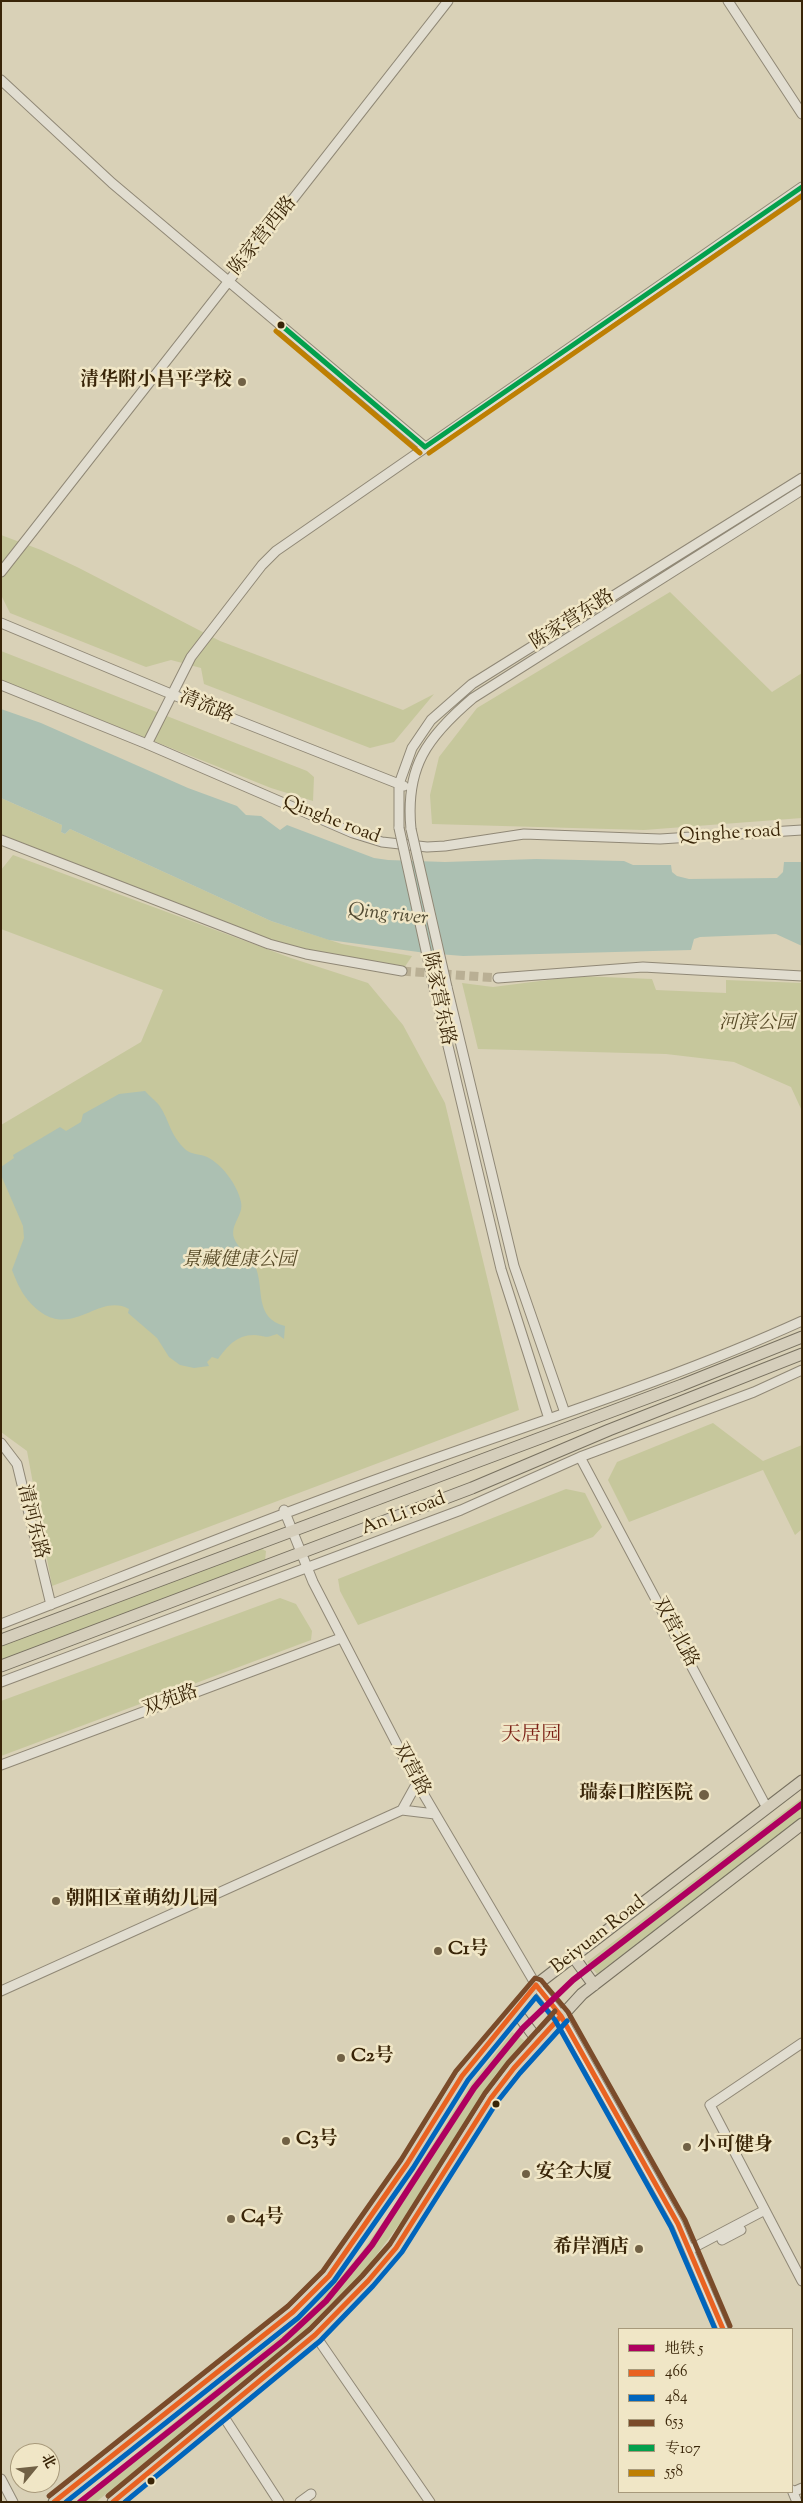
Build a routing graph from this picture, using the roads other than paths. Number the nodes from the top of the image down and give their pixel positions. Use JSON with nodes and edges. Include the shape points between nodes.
{"nodes":[{"id":1,"x":448,"y":1,"type":"edge"},
{"id":2,"x":728,"y":1,"type":"edge"},
{"id":3,"x":1,"y":80,"type":"edge"},
{"id":4,"x":802,"y":114,"type":"edge"},
{"id":5,"x":802,"y":187,"type":"edge"},
{"id":6,"x":230,"y":282,"type":"junction"},
{"id":7,"x":425,"y":448,"type":"junction"},
{"id":8,"x":802,"y":478,"type":"edge"},
{"id":9,"x":802,"y":490,"type":"edge"},
{"id":10,"x":1,"y":572,"type":"edge"},
{"id":11,"x":1,"y":623,"type":"edge"},
{"id":12,"x":1,"y":685,"type":"edge"},
{"id":13,"x":171,"y":694,"type":"junction"},
{"id":14,"x":147,"y":744,"type":"junction"},
{"id":15,"x":398,"y":784,"type":"junction"},
{"id":16,"x":412,"y":789,"type":"junction"},
{"id":17,"x":802,"y":830,"type":"edge"},
{"id":18,"x":1,"y":840,"type":"edge"},
{"id":19,"x":402,"y":971,"type":"tunnel mouth"},
{"id":20,"x":802,"y":976,"type":"edge"},
{"id":21,"x":498,"y":978,"type":"tunnel mouth"},
{"id":22,"x":802,"y":1321,"type":"edge"},
{"id":23,"x":802,"y":1337,"type":"edge"},
{"id":24,"x":802,"y":1354,"type":"edge"},
{"id":25,"x":802,"y":1370,"type":"edge"},
{"id":26,"x":565,"y":1413,"type":"junction"},
{"id":27,"x":549,"y":1418,"type":"junction"},
{"id":28,"x":1,"y":1444,"type":"edge"},
{"id":29,"x":580,"y":1458,"type":"junction"},
{"id":30,"x":284,"y":1512,"type":"junction"},
{"id":31,"x":291,"y":1530,"type":"junction"},
{"id":32,"x":301,"y":1555,"type":"junction"},
{"id":33,"x":307,"y":1568,"type":"junction"},
{"id":34,"x":51,"y":1605,"type":"junction"},
{"id":35,"x":1,"y":1624,"type":"edge"},
{"id":36,"x":341,"y":1638,"type":"junction"},
{"id":37,"x":1,"y":1640,"type":"edge"},
{"id":38,"x":1,"y":1666,"type":"edge"},
{"id":39,"x":1,"y":1682,"type":"edge"},
{"id":40,"x":1,"y":1765,"type":"edge"},
{"id":41,"x":802,"y":1781,"type":"edge"},
{"id":42,"x":417,"y":1782,"type":"junction"},
{"id":43,"x":767,"y":1808,"type":"junction"},
{"id":44,"x":402,"y":1810,"type":"junction"},
{"id":45,"x":435,"y":1814,"type":"junction"},
{"id":46,"x":802,"y":1824,"type":"edge"},
{"id":47,"x":572,"y":1956,"type":"junction"},
{"id":48,"x":536,"y":1985,"type":"junction"},
{"id":49,"x":594,"y":1985,"type":"junction"},
{"id":50,"x":1,"y":1991,"type":"edge"},
{"id":51,"x":515,"y":2010,"type":"junction"},
{"id":52,"x":561,"y":2016,"type":"junction"},
{"id":53,"x":538,"y":2041,"type":"junction"},
{"id":54,"x":802,"y":2043,"type":"edge"},
{"id":55,"x":765,"y":2210,"type":"junction"},
{"id":56,"x":741,"y":2230,"type":"dead end"},
{"id":57,"x":722,"y":2240,"type":"dead end"},
{"id":58,"x":690,"y":2250,"type":"junction"},
{"id":59,"x":802,"y":2281,"type":"edge"},
{"id":60,"x":723,"y":2328,"type":"edge"},
{"id":61,"x":315,"y":2335,"type":"junction"},
{"id":62,"x":222,"y":2414,"type":"junction"},
{"id":63,"x":1,"y":2480,"type":"edge"},
{"id":64,"x":311,"y":2494,"type":"dead end"},
{"id":65,"x":58,"y":2500,"type":"edge"},
{"id":66,"x":13,"y":2502,"type":"edge"},
{"id":67,"x":113,"y":2502,"type":"edge"},
{"id":68,"x":278,"y":2502,"type":"edge"},
{"id":69,"x":300,"y":2502,"type":"edge"},
{"id":70,"x":430,"y":2502,"type":"edge"}],
"edges":[{"from":1,"to":6,"type":"street","name":"陈家营西路"},
{"from":2,"to":4,"type":"street"},
{"from":3,"to":6,"type":"street","name":"陈家营西路","via":[[112,183]]},
{"from":5,"to":7,"type":"street"},
{"from":6,"to":7,"type":"street"},
{"from":6,"to":10,"type":"street"},
{"from":7,"to":13,"type":"street","via":[[276,551],[191,656]]},
{"from":8,"to":15,"type":"street","name":"陈家营东路","via":[[472,684],[431,720],[412,748]]},
{"from":9,"to":16,"type":"street","name":"陈家营东路","via":[[472,698],[450,717],[426,746]]},
{"from":11,"to":13,"type":"street","name":"清流路"},
{"from":12,"to":14,"type":"street","name":"Qinghe road"},
{"from":13,"to":14,"type":"street"},
{"from":13,"to":15,"type":"street","name":"清流路"},
{"from":14,"to":17,"type":"street","name":"Qinghe road","via":[[382,842],[445,846],[524,834],[660,839]]},
{"from":15,"to":16,"type":"street","name":"清流路"},
{"from":15,"to":27,"type":"street","name":"陈家营东路","bridge":true,"via":[[399,828],[501,1269]]},
{"from":16,"to":26,"type":"street","name":"陈家营东路","bridge":true,"via":[[411,829],[514,1266]]},
{"from":18,"to":19,"type":"street","via":[[269,944]]},
{"from":20,"to":21,"type":"street","via":[[643,967]]},
{"from":22,"to":26,"type":"street","via":[[741,1349]]},
{"from":23,"to":31,"type":"main road","name":"An Li road","via":[[682,1385]]},
{"from":24,"to":32,"type":"main road","name":"An Li road"},
{"from":25,"to":29,"type":"street","name":"An Li road","via":[[754,1392]]},
{"from":26,"to":27,"type":"street"},
{"from":27,"to":30,"type":"street"},
{"from":28,"to":34,"type":"street","name":"清河东路","via":[[17,1464]]},
{"from":29,"to":33,"type":"street","name":"An Li road","via":[[461,1510]]},
{"from":29,"to":43,"type":"street","name":"双营北路"},
{"from":30,"to":31,"type":"street","name":"双营路"},
{"from":30,"to":34,"type":"street"},
{"from":31,"to":32,"type":"street","name":"双营路"},
{"from":31,"to":37,"type":"main road","name":"An Li road"},
{"from":32,"to":33,"type":"street","name":"双营路"},
{"from":32,"to":38,"type":"main road","name":"An Li road"},
{"from":33,"to":36,"type":"street","name":"双营路"},
{"from":33,"to":39,"type":"street","name":"An Li road"},
{"from":34,"to":35,"type":"street"},
{"from":36,"to":40,"type":"street","name":"双苑路"},
{"from":36,"to":42,"type":"street","name":"双营路"},
{"from":41,"to":43,"type":"main road","name":"Beiyuan Road"},
{"from":42,"to":44,"type":"street"},
{"from":42,"to":45,"type":"street","name":"双营路"},
{"from":43,"to":47,"type":"main road","name":"Beiyuan Road"},
{"from":44,"to":45,"type":"street"},
{"from":44,"to":50,"type":"street"},
{"from":45,"to":48,"type":"street","name":"双营路"},
{"from":46,"to":49,"type":"main road","name":"Beiyuan Road"},
{"from":47,"to":48,"type":"main road","name":"Beiyuan Road"},
{"from":47,"to":49,"type":"main road"},
{"from":48,"to":51,"type":"main road","name":"Beiyuan Road"},
{"from":48,"to":52,"type":"street","name":"双营路"},
{"from":49,"to":52,"type":"main road","name":"Beiyuan Road"},
{"from":51,"to":53,"type":"main road"},
{"from":51,"to":65,"type":"main road","name":"Beiyuan Road","via":[[462,2076],[402,2172],[329,2276],[293,2312]]},
{"from":52,"to":53,"type":"main road","name":"Beiyuan Road"},
{"from":52,"to":58,"type":"street","name":"双营路"},
{"from":53,"to":61,"type":"main road","name":"Beiyuan Road","via":[[490,2098],[396,2248]]},
{"from":54,"to":55,"type":"street","via":[[710,2105]]},
{"from":55,"to":58,"type":"street"},
{"from":55,"to":59,"type":"street"},
{"from":56,"to":57,"type":"street"},
{"from":58,"to":60,"type":"street","name":"双营路"},
{"from":61,"to":62,"type":"main road","name":"Beiyuan Road"},
{"from":61,"to":70,"type":"street"},
{"from":62,"to":67,"type":"main road","name":"Beiyuan Road"},
{"from":62,"to":68,"type":"street"},
{"from":63,"to":66,"type":"street"},
{"from":64,"to":69,"type":"street"}]}
